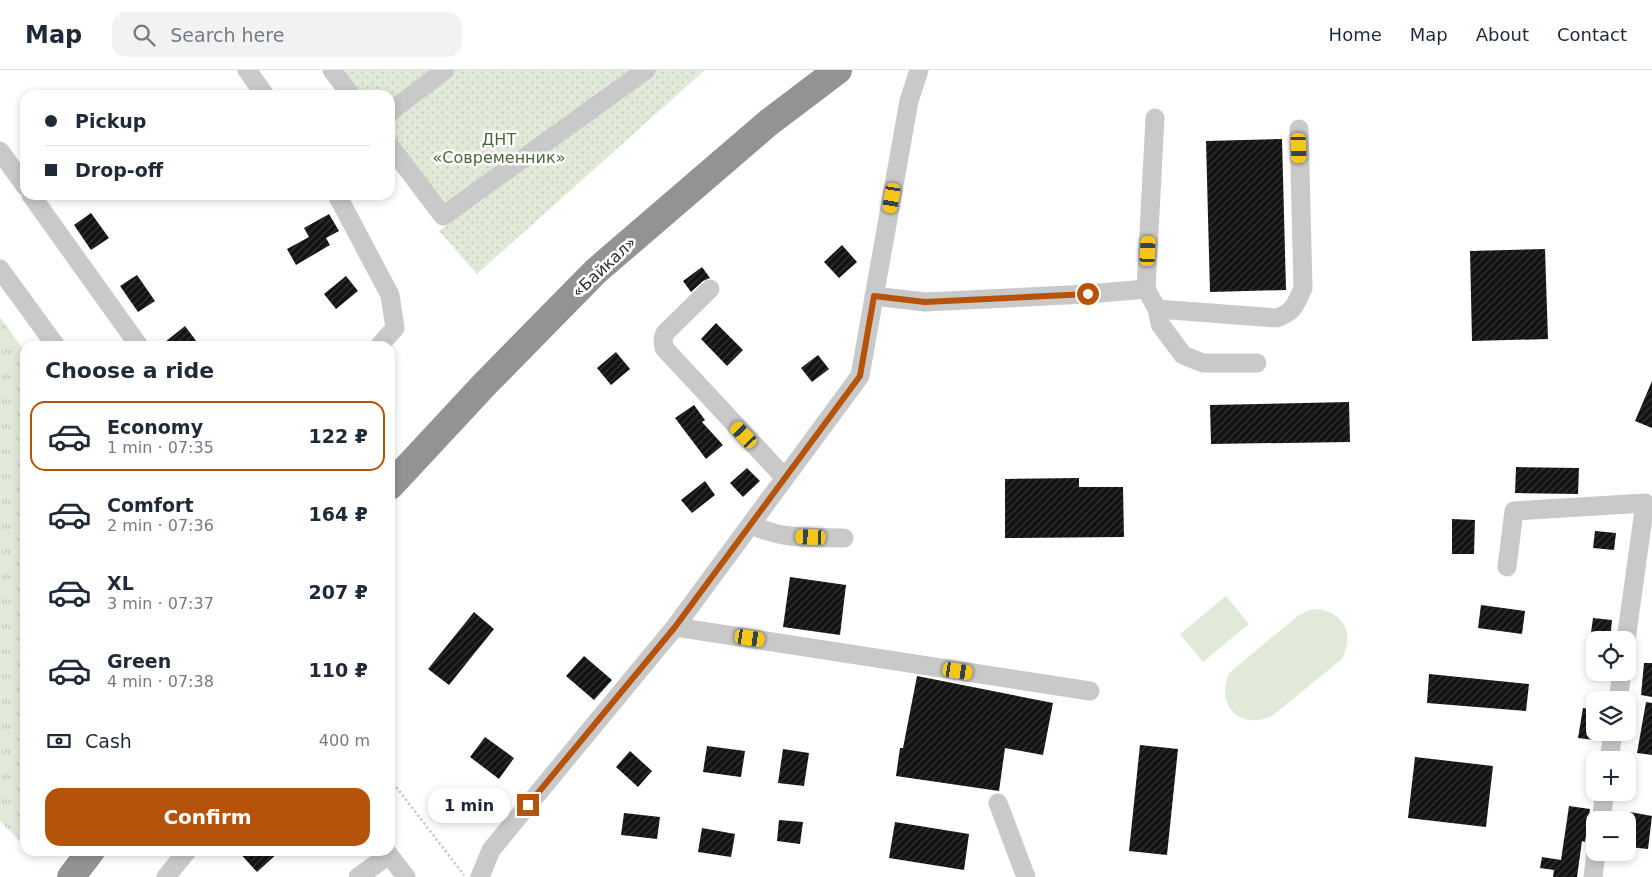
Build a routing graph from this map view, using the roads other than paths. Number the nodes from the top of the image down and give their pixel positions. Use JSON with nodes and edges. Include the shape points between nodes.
{"nodes":[{"id":1,"x":247,"y":70,"type":"edge"},
{"id":2,"x":332,"y":70,"type":"edge"},
{"id":3,"x":445,"y":70,"type":"edge"},
{"id":4,"x":646,"y":70,"type":"edge"},
{"id":5,"x":838,"y":70,"type":"edge"},
{"id":6,"x":920,"y":70,"type":"edge"},
{"id":7,"x":261,"y":90,"type":"edge"},
{"id":8,"x":347,"y":90,"type":"edge"},
{"id":9,"x":395,"y":108,"type":"edge"},
{"id":10,"x":1154,"y":118,"type":"dead end"},
{"id":11,"x":1299,"y":129,"type":"dead end"},
{"id":12,"x":0,"y":151,"type":"edge"},
{"id":13,"x":395,"y":153,"type":"edge"},
{"id":14,"x":20,"y":179,"type":"edge"},
{"id":15,"x":35,"y":200,"type":"edge"},
{"id":16,"x":340,"y":200,"type":"edge"},
{"id":17,"x":0,"y":269,"type":"edge"},
{"id":18,"x":1146,"y":289,"type":"junction"},
{"id":19,"x":710,"y":290,"type":"dead end"},
{"id":20,"x":874,"y":296,"type":"junction"},
{"id":21,"x":1157,"y":309,"type":"junction"},
{"id":22,"x":52,"y":341,"type":"edge"},
{"id":23,"x":135,"y":341,"type":"edge"},
{"id":24,"x":383,"y":341,"type":"edge"},
{"id":25,"x":1257,"y":363,"type":"dead end"},
{"id":26,"x":785,"y":478,"type":"junction"},
{"id":27,"x":395,"y":481,"type":"edge"},
{"id":28,"x":751,"y":524,"type":"junction"},
{"id":29,"x":844,"y":538,"type":"dead end"},
{"id":30,"x":1508,"y":567,"type":"dead end"},
{"id":31,"x":675,"y":627,"type":"junction"},
{"id":32,"x":1627,"y":631,"type":"edge"},
{"id":33,"x":1090,"y":691,"type":"dead end"},
{"id":34,"x":998,"y":803,"type":"dead end"},
{"id":35,"x":87,"y":856,"type":"edge"},
{"id":36,"x":182,"y":856,"type":"edge"},
{"id":37,"x":383,"y":856,"type":"edge"},
{"id":38,"x":389,"y":856,"type":"edge"},
{"id":39,"x":1595,"y":861,"type":"edge"},
{"id":40,"x":71,"y":877,"type":"edge"},
{"id":41,"x":166,"y":877,"type":"edge"},
{"id":42,"x":358,"y":877,"type":"edge"},
{"id":43,"x":406,"y":877,"type":"edge"},
{"id":44,"x":480,"y":877,"type":"edge"},
{"id":45,"x":1026,"y":877,"type":"edge"},
{"id":46,"x":1593,"y":877,"type":"edge"}],
"edges":[{"from":1,"to":7,"type":"street"},
{"from":2,"to":8,"type":"street"},
{"from":3,"to":9,"type":"street"},
{"from":4,"to":13,"type":"street","via":[[443,216]]},
{"from":5,"to":27,"type":"highway","name":"«Байкал»","via":[[768,123],[596,271],[484,384]]},
{"from":6,"to":20,"type":"street","via":[[909,101]]},
{"from":10,"to":18,"type":"street"},
{"from":11,"to":21,"type":"street","via":[[1303,288],[1289,314],[1277,318]]},
{"from":12,"to":14,"type":"street"},
{"from":15,"to":23,"type":"street"},
{"from":16,"to":24,"type":"street","via":[[390,295],[395,328]]},
{"from":17,"to":22,"type":"street"},
{"from":18,"to":20,"type":"street","via":[[925,302]]},
{"from":18,"to":21,"type":"street"},
{"from":19,"to":26,"type":"street","via":[[665,333],[664,348]]},
{"from":20,"to":26,"type":"street","via":[[860,376]]},
{"from":21,"to":25,"type":"street","via":[[1160,324],[1183,355],[1203,363]]},
{"from":26,"to":28,"type":"street"},
{"from":28,"to":29,"type":"street","via":[[778,535]]},
{"from":28,"to":31,"type":"street"},
{"from":30,"to":32,"type":"street","via":[[1514,511],[1645,503]]},
{"from":31,"to":33,"type":"street"},
{"from":31,"to":44,"type":"street","via":[[491,850]]},
{"from":34,"to":45,"type":"street"},
{"from":35,"to":40,"type":"highway"},
{"from":36,"to":41,"type":"street"},
{"from":37,"to":42,"type":"street"},
{"from":38,"to":43,"type":"street"},
{"from":39,"to":46,"type":"street"}]}
